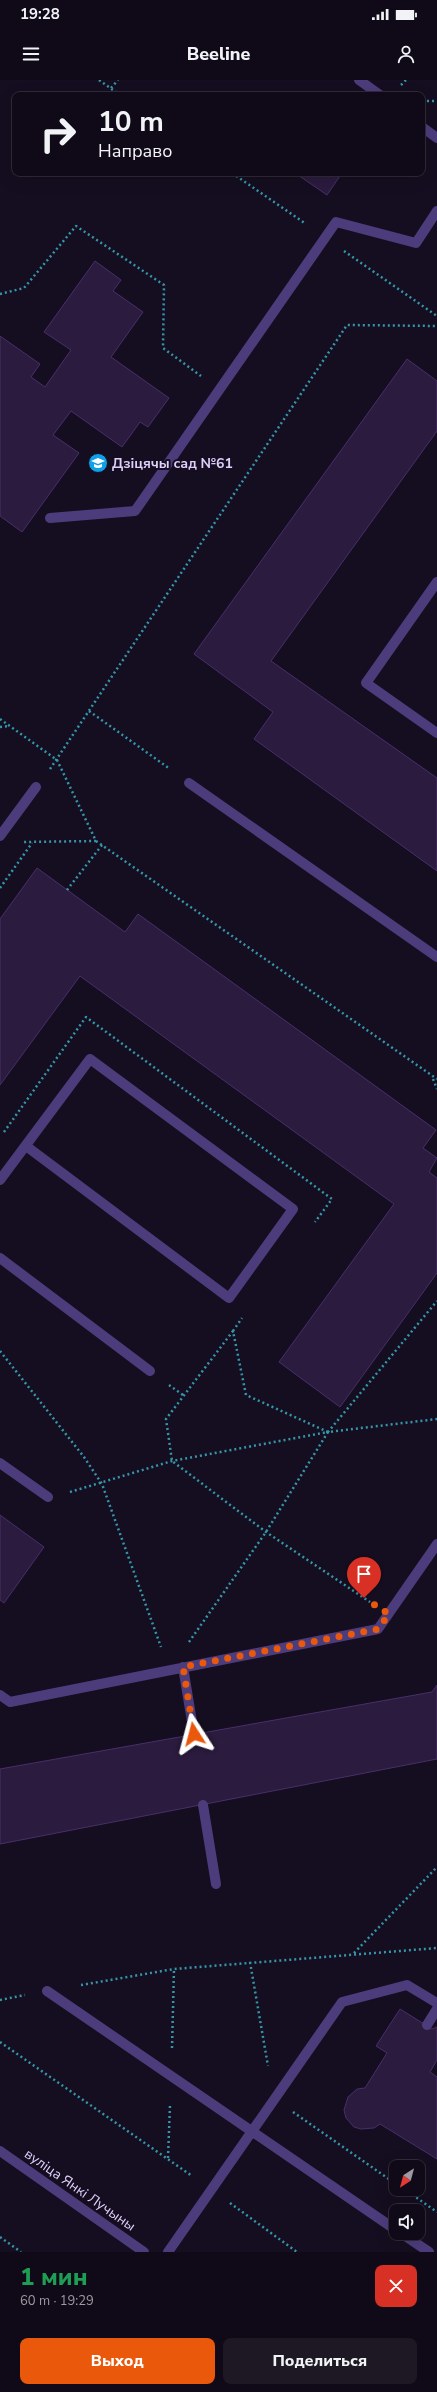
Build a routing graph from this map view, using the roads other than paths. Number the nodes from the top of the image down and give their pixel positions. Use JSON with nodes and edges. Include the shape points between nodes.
{"nodes":[{"id":1,"x":359,"y":80,"type":"edge"},
{"id":2,"x":376,"y":92,"type":"edge"},
{"id":3,"x":425,"y":129,"type":"edge"},
{"id":4,"x":437,"y":138,"type":"edge"},
{"id":5,"x":437,"y":211,"type":"edge"},
{"id":6,"x":50,"y":518,"type":"dead end"},
{"id":7,"x":437,"y":582,"type":"edge"},
{"id":8,"x":437,"y":734,"type":"edge"},
{"id":9,"x":189,"y":783,"type":"road end"},
{"id":10,"x":36,"y":787,"type":"road end"},
{"id":11,"x":0,"y":836,"type":"edge"},
{"id":12,"x":437,"y":957,"type":"edge"},
{"id":13,"x":26,"y":1146,"type":"junction"},
{"id":14,"x":0,"y":1180,"type":"edge"},
{"id":15,"x":0,"y":1258,"type":"edge"},
{"id":16,"x":150,"y":1371,"type":"dead end"},
{"id":17,"x":0,"y":1463,"type":"edge"},
{"id":18,"x":48,"y":1497,"type":"road end"},
{"id":19,"x":437,"y":1544,"type":"edge"},
{"id":20,"x":183,"y":1667,"type":"junction"},
{"id":21,"x":0,"y":1695,"type":"edge"},
{"id":22,"x":194,"y":1734,"type":"dead end"},
{"id":23,"x":203,"y":1805,"type":"dead end"},
{"id":24,"x":216,"y":1884,"type":"dead end"},
{"id":25,"x":47,"y":1991,"type":"road end"},
{"id":26,"x":437,"y":2003,"type":"edge"},
{"id":27,"x":437,"y":2009,"type":"edge"},
{"id":28,"x":427,"y":2025,"type":"dead end"},
{"id":29,"x":250,"y":2131,"type":"junction"},
{"id":30,"x":0,"y":2151,"type":"edge"},
{"id":31,"x":389,"y":2225,"type":"edge"},
{"id":32,"x":411,"y":2240,"type":"edge"},
{"id":33,"x":144,"y":2252,"type":"edge"},
{"id":34,"x":168,"y":2252,"type":"edge"},
{"id":35,"x":429,"y":2252,"type":"edge"}],
"edges":[{"from":1,"to":2,"type":"street"},
{"from":3,"to":4,"type":"street"},
{"from":5,"to":6,"type":"street","via":[[416,243],[336,222],[135,511]]},
{"from":7,"to":8,"type":"street","via":[[366,683]]},
{"from":9,"to":12,"type":"street"},
{"from":10,"to":11,"type":"street"},
{"from":13,"to":13,"type":"street","via":[[229,1298],[293,1209],[90,1059]]},
{"from":13,"to":14,"type":"street"},
{"from":15,"to":16,"type":"street"},
{"from":17,"to":18,"type":"street"},
{"from":19,"to":20,"type":"street","via":[[378,1629]]},
{"from":20,"to":21,"type":"street","via":[[10,1702]]},
{"from":20,"to":22,"type":"street"},
{"from":23,"to":24,"type":"street"},
{"from":25,"to":29,"type":"street"},
{"from":26,"to":29,"type":"street","via":[[408,1985],[342,2002]]},
{"from":27,"to":28,"type":"street"},
{"from":29,"to":31,"type":"street"},
{"from":29,"to":34,"type":"street"},
{"from":30,"to":33,"type":"street","name":"вуліца Янкі Лучыны"},
{"from":32,"to":35,"type":"street"}]}
